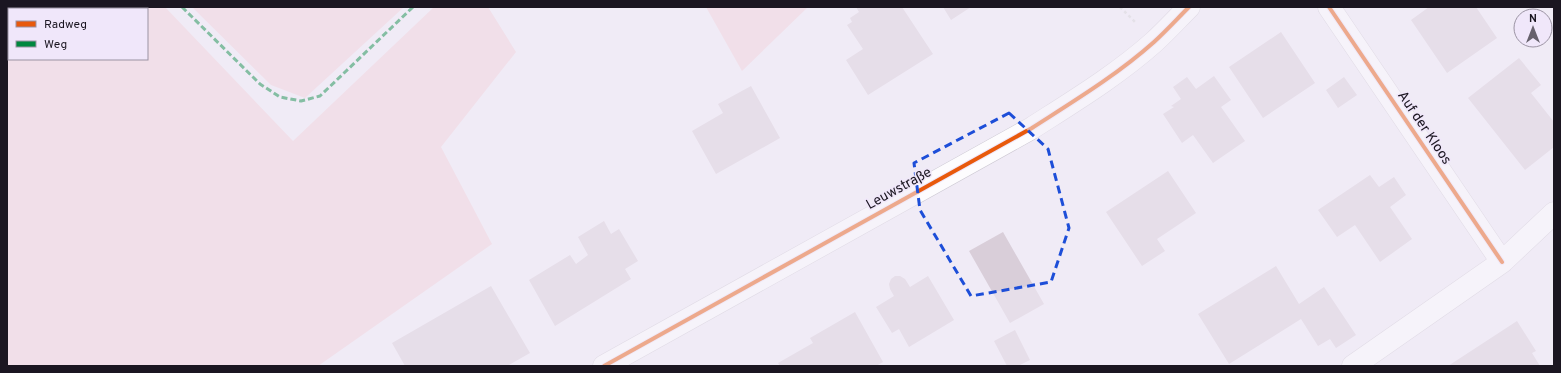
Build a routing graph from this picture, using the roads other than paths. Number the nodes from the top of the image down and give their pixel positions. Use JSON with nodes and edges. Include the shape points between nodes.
{"nodes":[{"id":1,"x":1189,"y":7,"type":"edge"},
{"id":2,"x":1329,"y":7,"type":"edge"},
{"id":3,"x":1554,"y":213,"type":"edge"},
{"id":4,"x":1502,"y":262,"type":"junction"},
{"id":5,"x":604,"y":366,"type":"edge"},
{"id":6,"x":1353,"y":366,"type":"edge"}],
"edges":[{"from":1,"to":5,"type":"street","name":"Leuwstraße","via":[[1124,67],[1032,128]]},
{"from":2,"to":4,"type":"street","name":"Auf der Kloos"},
{"from":3,"to":4,"type":"street"},
{"from":4,"to":6,"type":"street"}]}
